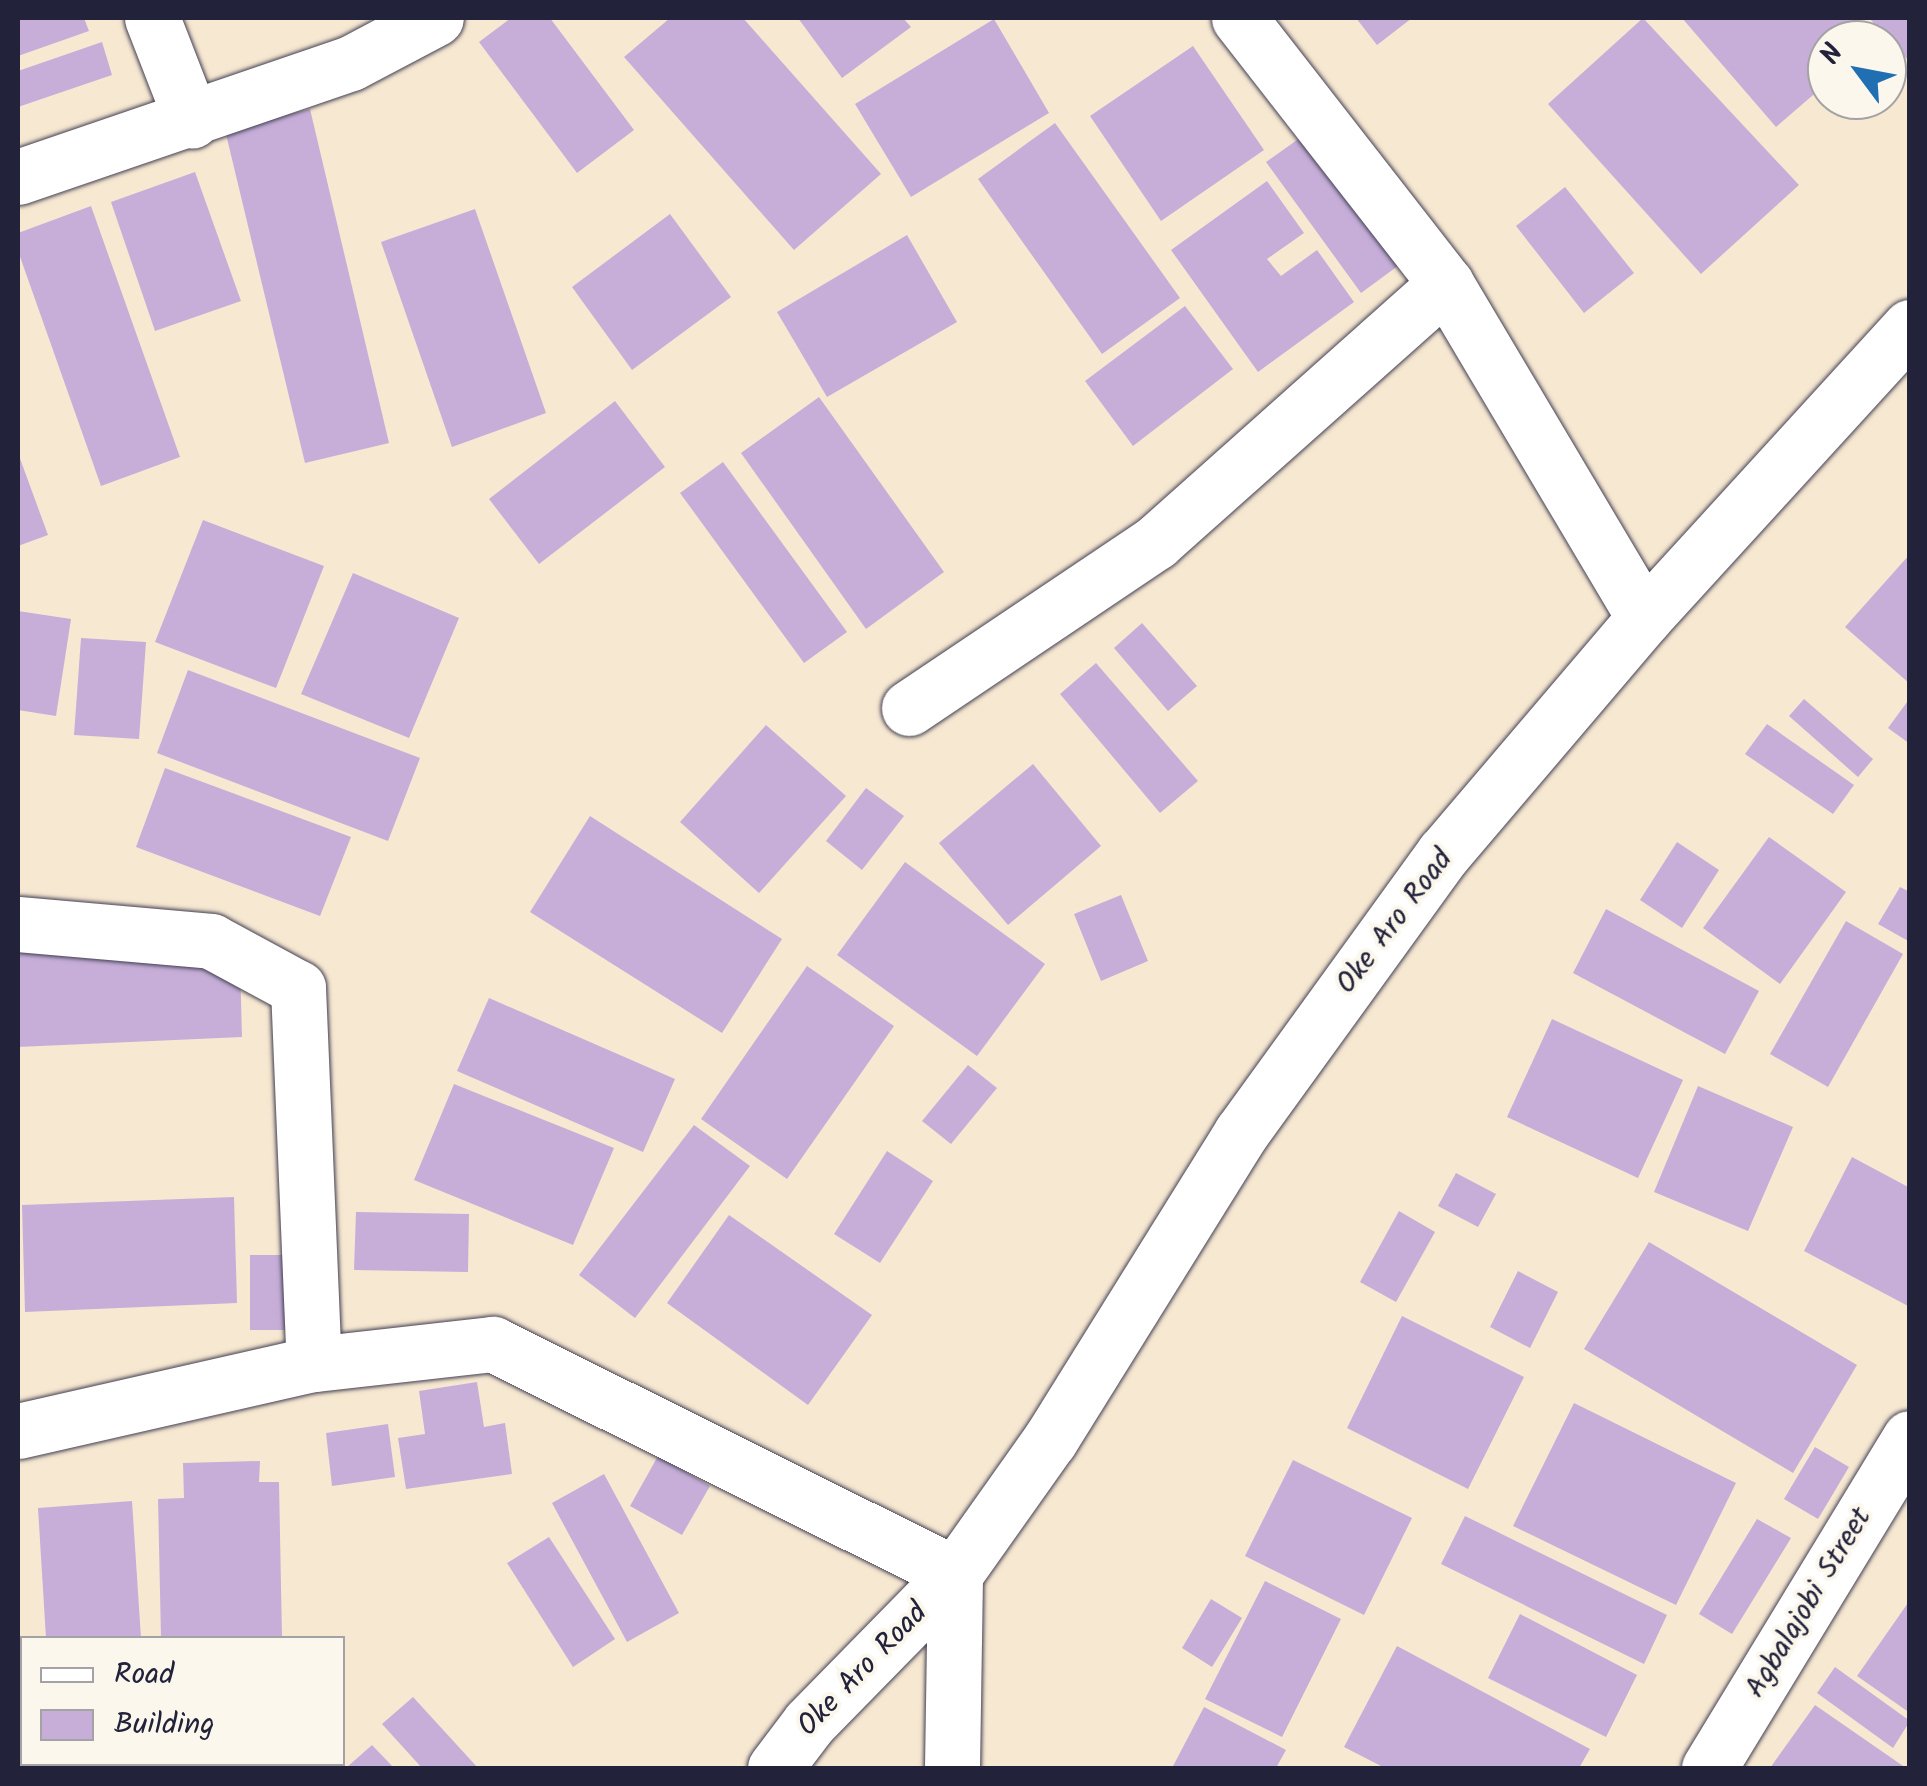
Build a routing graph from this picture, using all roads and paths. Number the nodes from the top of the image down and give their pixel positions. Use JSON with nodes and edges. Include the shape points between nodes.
{"nodes":[{"id":1,"x":152,"y":18,"type":"edge"},
{"id":2,"x":436,"y":18,"type":"edge"},
{"id":3,"x":1239,"y":18,"type":"edge"},
{"id":4,"x":192,"y":121,"type":"junction"},
{"id":5,"x":18,"y":177,"type":"edge"},
{"id":6,"x":1446,"y":284,"type":"junction"},
{"id":7,"x":1910,"y":327,"type":"edge"},
{"id":8,"x":1644,"y":618,"type":"junction"},
{"id":9,"x":908,"y":708,"type":"dead end"},
{"id":10,"x":18,"y":924,"type":"edge"},
{"id":11,"x":314,"y":1364,"type":"junction"},
{"id":12,"x":18,"y":1431,"type":"edge"},
{"id":13,"x":1910,"y":1438,"type":"edge"},
{"id":14,"x":955,"y":1574,"type":"junction"},
{"id":15,"x":775,"y":1768,"type":"edge"},
{"id":16,"x":952,"y":1768,"type":"edge"},
{"id":17,"x":1708,"y":1768,"type":"edge"}],
"edges":[{"from":1,"to":4,"type":"street"},
{"from":2,"to":4,"type":"street","via":[[352,63]]},
{"from":3,"to":6,"type":"street"},
{"from":4,"to":5,"type":"street"},
{"from":6,"to":8,"type":"street"},
{"from":6,"to":9,"type":"street","via":[[1156,542]]},
{"from":7,"to":8,"type":"street","name":"Oke Aro Road"},
{"from":8,"to":14,"type":"street","name":"Oke Aro Road","via":[[1444,854],[1338,998],[1241,1133],[1050,1440]]},
{"from":10,"to":11,"type":"street","via":[[211,940],[298,988]]},
{"from":11,"to":12,"type":"street"},
{"from":11,"to":14,"type":"street","via":[[494,1344]]},
{"from":13,"to":17,"type":"street","name":"Agbalajobi Street"},
{"from":14,"to":15,"type":"street","name":"Oke Aro Road","via":[[809,1723]]},
{"from":14,"to":16,"type":"street","name":"Oke Aro Road"}]}
